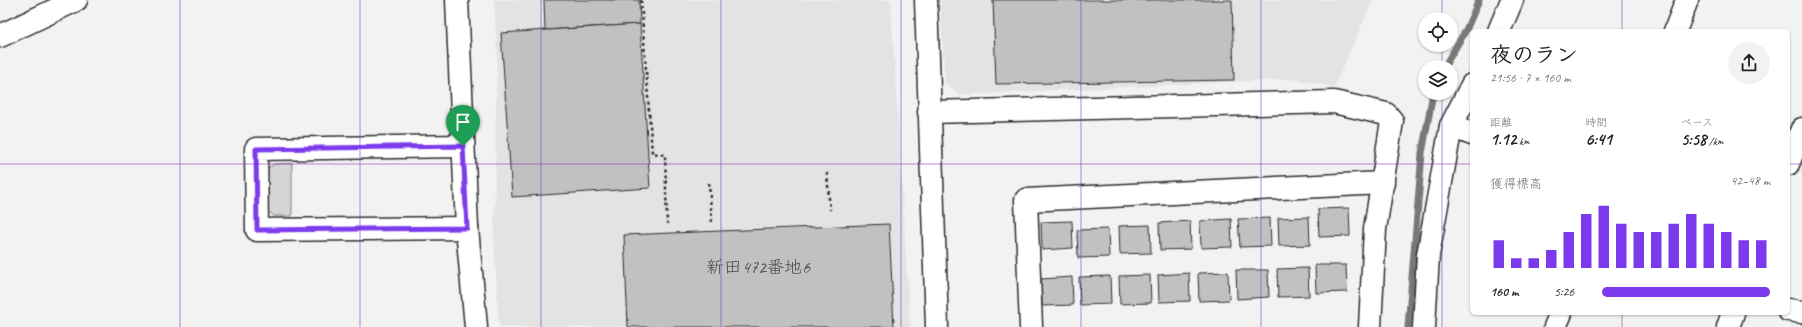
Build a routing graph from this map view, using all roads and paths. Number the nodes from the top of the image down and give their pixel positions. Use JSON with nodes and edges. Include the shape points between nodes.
{"nodes":[{"id":1,"x":76,"y":0,"type":"edge"},
{"id":2,"x":457,"y":0,"type":"edge"},
{"id":3,"x":641,"y":0,"type":"edge"},
{"id":4,"x":926,"y":0,"type":"edge"},
{"id":5,"x":1512,"y":0,"type":"edge"},
{"id":6,"x":1687,"y":0,"type":"edge"},
{"id":7,"x":1501,"y":29,"type":"edge"},
{"id":8,"x":1676,"y":29,"type":"edge"},
{"id":9,"x":0,"y":36,"type":"edge"},
{"id":10,"x":1470,"y":89,"type":"edge"},
{"id":11,"x":929,"y":112,"type":"junction"},
{"id":12,"x":1451,"y":126,"type":"junction"},
{"id":13,"x":1470,"y":133,"type":"edge"},
{"id":14,"x":463,"y":146,"type":"junction"},
{"id":15,"x":827,"y":173,"type":"dead end"},
{"id":16,"x":709,"y":183,"type":"dead end"},
{"id":17,"x":1382,"y":183,"type":"junction"},
{"id":18,"x":830,"y":210,"type":"dead end"},
{"id":19,"x":667,"y":224,"type":"dead end"},
{"id":20,"x":712,"y":224,"type":"dead end"},
{"id":21,"x":467,"y":228,"type":"junction"},
{"id":22,"x":1790,"y":310,"type":"edge"},
{"id":23,"x":1802,"y":312,"type":"edge"},
{"id":24,"x":1560,"y":315,"type":"edge"},
{"id":25,"x":1732,"y":315,"type":"edge"},
{"id":26,"x":476,"y":327,"type":"edge"},
{"id":27,"x":937,"y":327,"type":"edge"},
{"id":28,"x":1031,"y":327,"type":"edge"},
{"id":29,"x":1370,"y":327,"type":"edge"},
{"id":30,"x":1424,"y":327,"type":"edge"},
{"id":31,"x":1555,"y":327,"type":"edge"},
{"id":32,"x":1728,"y":327,"type":"edge"}],
"edges":[{"from":1,"to":9,"type":"street"},
{"from":2,"to":14,"type":"street"},
{"from":3,"to":19,"type":"path","via":[[652,153],[665,155]]},
{"from":4,"to":11,"type":"street"},
{"from":5,"to":7,"type":"street"},
{"from":6,"to":8,"type":"street"},
{"from":10,"to":12,"type":"street"},
{"from":11,"to":17,"type":"street","via":[[1334,102],[1386,114],[1392,121]]},
{"from":11,"to":27,"type":"street"},
{"from":12,"to":13,"type":"street"},
{"from":12,"to":30,"type":"street","via":[[1428,255]]},
{"from":14,"to":21,"type":"street"},
{"from":14,"to":21,"type":"street","via":[[256,149],[257,230]]},
{"from":15,"to":18,"type":"path"},
{"from":16,"to":20,"type":"path"},
{"from":17,"to":28,"type":"street","via":[[1026,200]]},
{"from":17,"to":29,"type":"street","via":[[1375,229]]},
{"from":21,"to":26,"type":"street"},
{"from":22,"to":23,"type":"street"},
{"from":24,"to":31,"type":"street"},
{"from":25,"to":32,"type":"street"}]}
